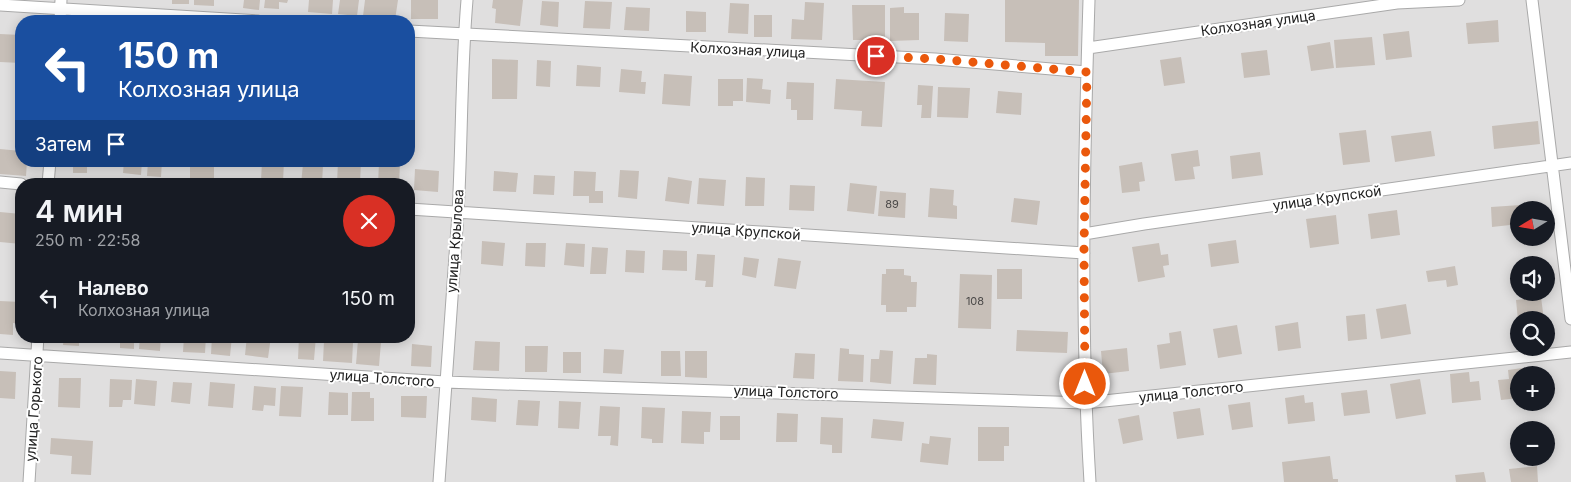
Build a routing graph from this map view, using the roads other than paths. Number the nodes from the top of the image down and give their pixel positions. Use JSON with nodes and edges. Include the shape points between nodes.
{"nodes":[{"id":1,"x":467,"y":0,"type":"edge"},
{"id":2,"x":1089,"y":0,"type":"edge"},
{"id":3,"x":1459,"y":0,"type":"edge"},
{"id":4,"x":1532,"y":0,"type":"edge"},
{"id":5,"x":61,"y":4,"type":"edge"},
{"id":6,"x":0,"y":5,"type":"edge"},
{"id":7,"x":188,"y":15,"type":"edge"},
{"id":8,"x":415,"y":31,"type":"edge"},
{"id":9,"x":464,"y":35,"type":"junction"},
{"id":10,"x":1088,"y":48,"type":"junction"},
{"id":11,"x":1087,"y":72,"type":"junction"},
{"id":12,"x":1571,"y":163,"type":"edge"},
{"id":13,"x":1552,"y":166,"type":"junction"},
{"id":14,"x":0,"y":182,"type":"edge"},
{"id":15,"x":15,"y":183,"type":"edge"},
{"id":16,"x":415,"y":209,"type":"edge"},
{"id":17,"x":458,"y":212,"type":"junction"},
{"id":18,"x":1084,"y":234,"type":"junction"},
{"id":19,"x":1084,"y":253,"type":"junction"},
{"id":20,"x":1571,"y":319,"type":"edge"},
{"id":21,"x":38,"y":343,"type":"edge"},
{"id":22,"x":1571,"y":352,"type":"edge"},
{"id":23,"x":0,"y":354,"type":"edge"},
{"id":24,"x":37,"y":356,"type":"junction"},
{"id":25,"x":445,"y":382,"type":"junction"},
{"id":26,"x":1085,"y":403,"type":"junction"},
{"id":27,"x":29,"y":482,"type":"edge"},
{"id":28,"x":439,"y":482,"type":"edge"},
{"id":29,"x":1090,"y":482,"type":"edge"}],
"edges":[{"from":1,"to":9,"type":"street","name":"улица Крылова"},
{"from":2,"to":10,"type":"street"},
{"from":3,"to":10,"type":"street","name":"Колхозная улица","via":[[1397,3]]},
{"from":4,"to":13,"type":"street"},
{"from":5,"to":6,"type":"street"},
{"from":5,"to":7,"type":"street"},
{"from":8,"to":9,"type":"street","name":"Колхозная улица"},
{"from":9,"to":11,"type":"street","name":"Колхозная улица","via":[[936,59]]},
{"from":9,"to":17,"type":"street","name":"улица Крылова"},
{"from":10,"to":11,"type":"street"},
{"from":11,"to":18,"type":"street"},
{"from":12,"to":13,"type":"street","name":"улица Крупской"},
{"from":13,"to":18,"type":"street","name":"улица Крупской"},
{"from":13,"to":20,"type":"street"},
{"from":14,"to":15,"type":"street"},
{"from":16,"to":17,"type":"street","name":"улица Крупской"},
{"from":17,"to":19,"type":"street","name":"улица Крупской"},
{"from":17,"to":25,"type":"street","name":"улица Крылова"},
{"from":18,"to":19,"type":"street"},
{"from":19,"to":26,"type":"street"},
{"from":21,"to":24,"type":"street","name":"улица Горького"},
{"from":22,"to":26,"type":"street","name":"улица Толстого"},
{"from":23,"to":24,"type":"street","name":"улица Толстого"},
{"from":24,"to":25,"type":"street","name":"улица Толстого"},
{"from":24,"to":27,"type":"street","name":"улица Горького"},
{"from":25,"to":26,"type":"street","name":"улица Толстого"},
{"from":25,"to":28,"type":"street","name":"улица Крылова"},
{"from":26,"to":29,"type":"street"}]}
